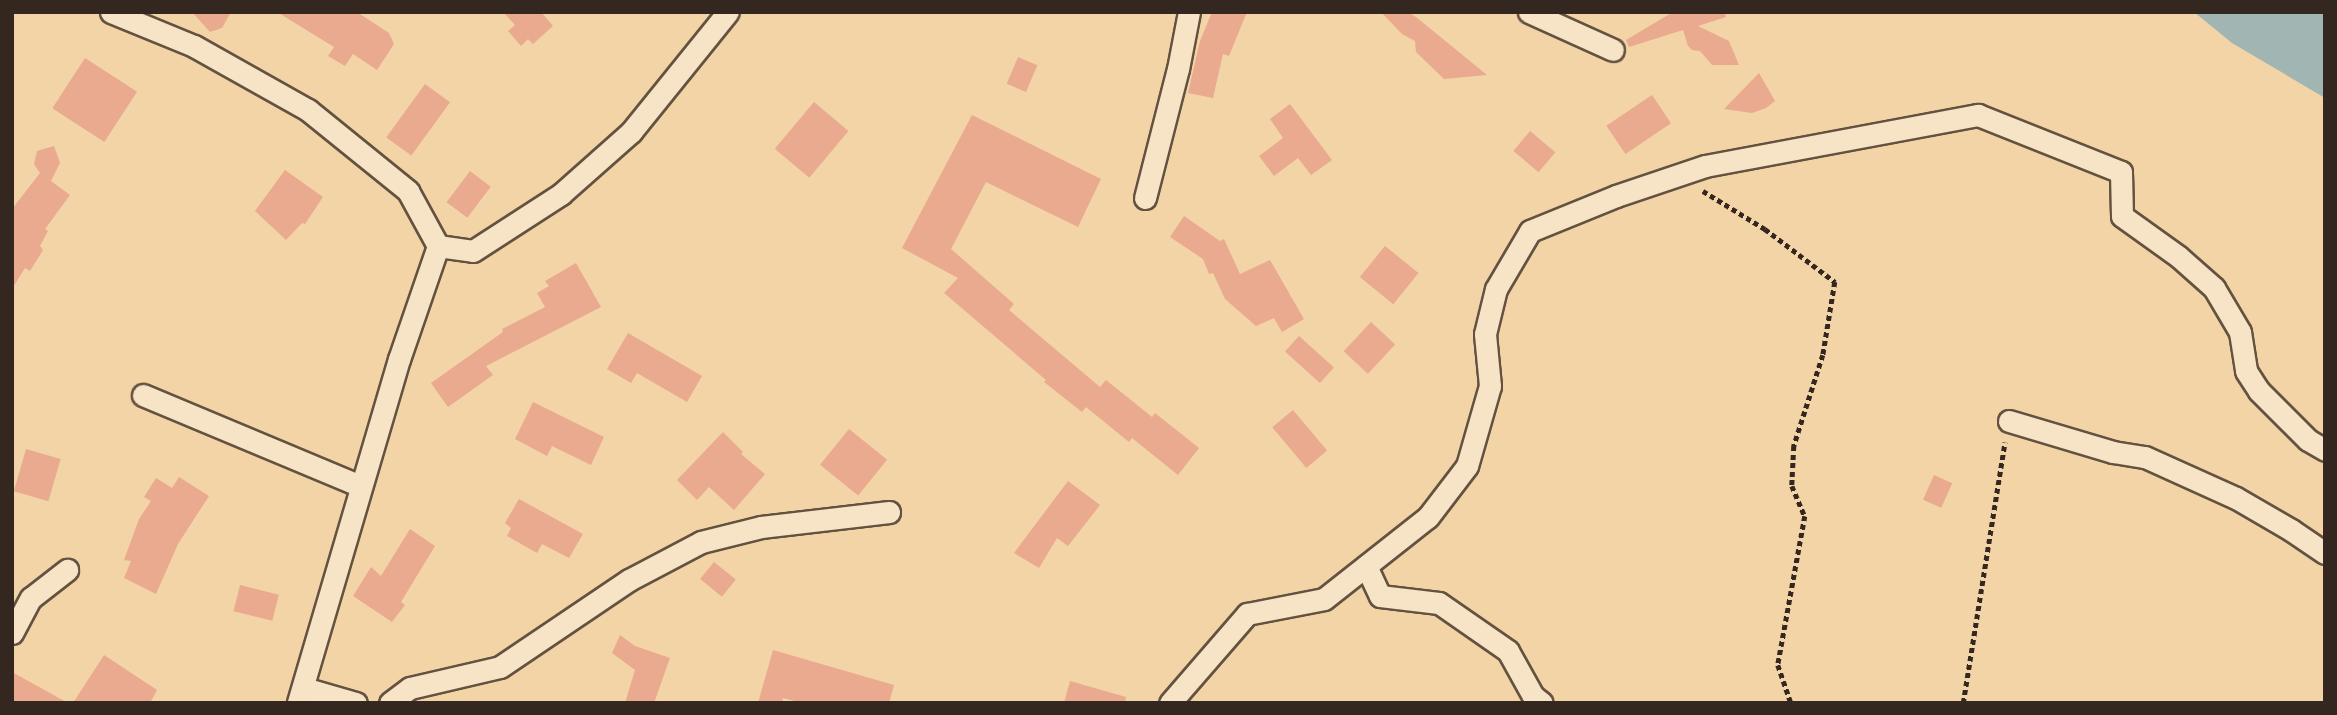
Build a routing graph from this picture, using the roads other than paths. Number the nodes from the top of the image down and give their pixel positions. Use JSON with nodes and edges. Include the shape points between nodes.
{"nodes":[{"id":1,"x":111,"y":12,"type":"edge"},
{"id":2,"x":728,"y":12,"type":"edge"},
{"id":3,"x":1189,"y":12,"type":"edge"},
{"id":4,"x":1530,"y":12,"type":"edge"},
{"id":5,"x":1613,"y":50,"type":"dead end"},
{"id":6,"x":1144,"y":198,"type":"dead end"},
{"id":7,"x":438,"y":246,"type":"junction"},
{"id":8,"x":144,"y":395,"type":"dead end"},
{"id":9,"x":2009,"y":421,"type":"road end"},
{"id":10,"x":2325,"y":450,"type":"edge"},
{"id":11,"x":360,"y":486,"type":"junction"},
{"id":12,"x":889,"y":512,"type":"dead end"},
{"id":13,"x":2325,"y":554,"type":"edge"},
{"id":14,"x":1366,"y":566,"type":"junction"},
{"id":15,"x":67,"y":570,"type":"dead end"},
{"id":16,"x":12,"y":633,"type":"edge"},
{"id":17,"x":301,"y":695,"type":"edge"},
{"id":18,"x":356,"y":703,"type":"edge"},
{"id":19,"x":390,"y":703,"type":"edge"},
{"id":20,"x":1170,"y":703,"type":"edge"},
{"id":21,"x":1542,"y":703,"type":"edge"}],
"edges":[{"from":1,"to":7,"type":"street","via":[[194,46],[308,110],[408,191]]},
{"from":2,"to":7,"type":"street","via":[[631,132],[561,194],[473,251]]},
{"from":3,"to":6,"type":"street"},
{"from":4,"to":5,"type":"street"},
{"from":7,"to":11,"type":"street"},
{"from":8,"to":11,"type":"street"},
{"from":9,"to":13,"type":"street","via":[[2145,457],[2236,498]]},
{"from":10,"to":14,"type":"street","via":[[2308,440],[2259,391],[2246,371],[2240,332],[2214,288],[2122,216],[2120,172],[1978,115],[1705,166],[1530,231],[1496,289],[1485,334],[1490,386],[1467,466],[1428,517]]},
{"from":11,"to":17,"type":"street"},
{"from":12,"to":19,"type":"street","via":[[761,527],[701,542],[629,580],[500,667],[410,688]]},
{"from":14,"to":20,"type":"street","via":[[1324,599],[1247,614]]},
{"from":14,"to":21,"type":"street","via":[[1380,596],[1439,603],[1508,651],[1533,696]]},
{"from":15,"to":16,"type":"street","via":[[31,598]]},
{"from":17,"to":18,"type":"street"}]}
